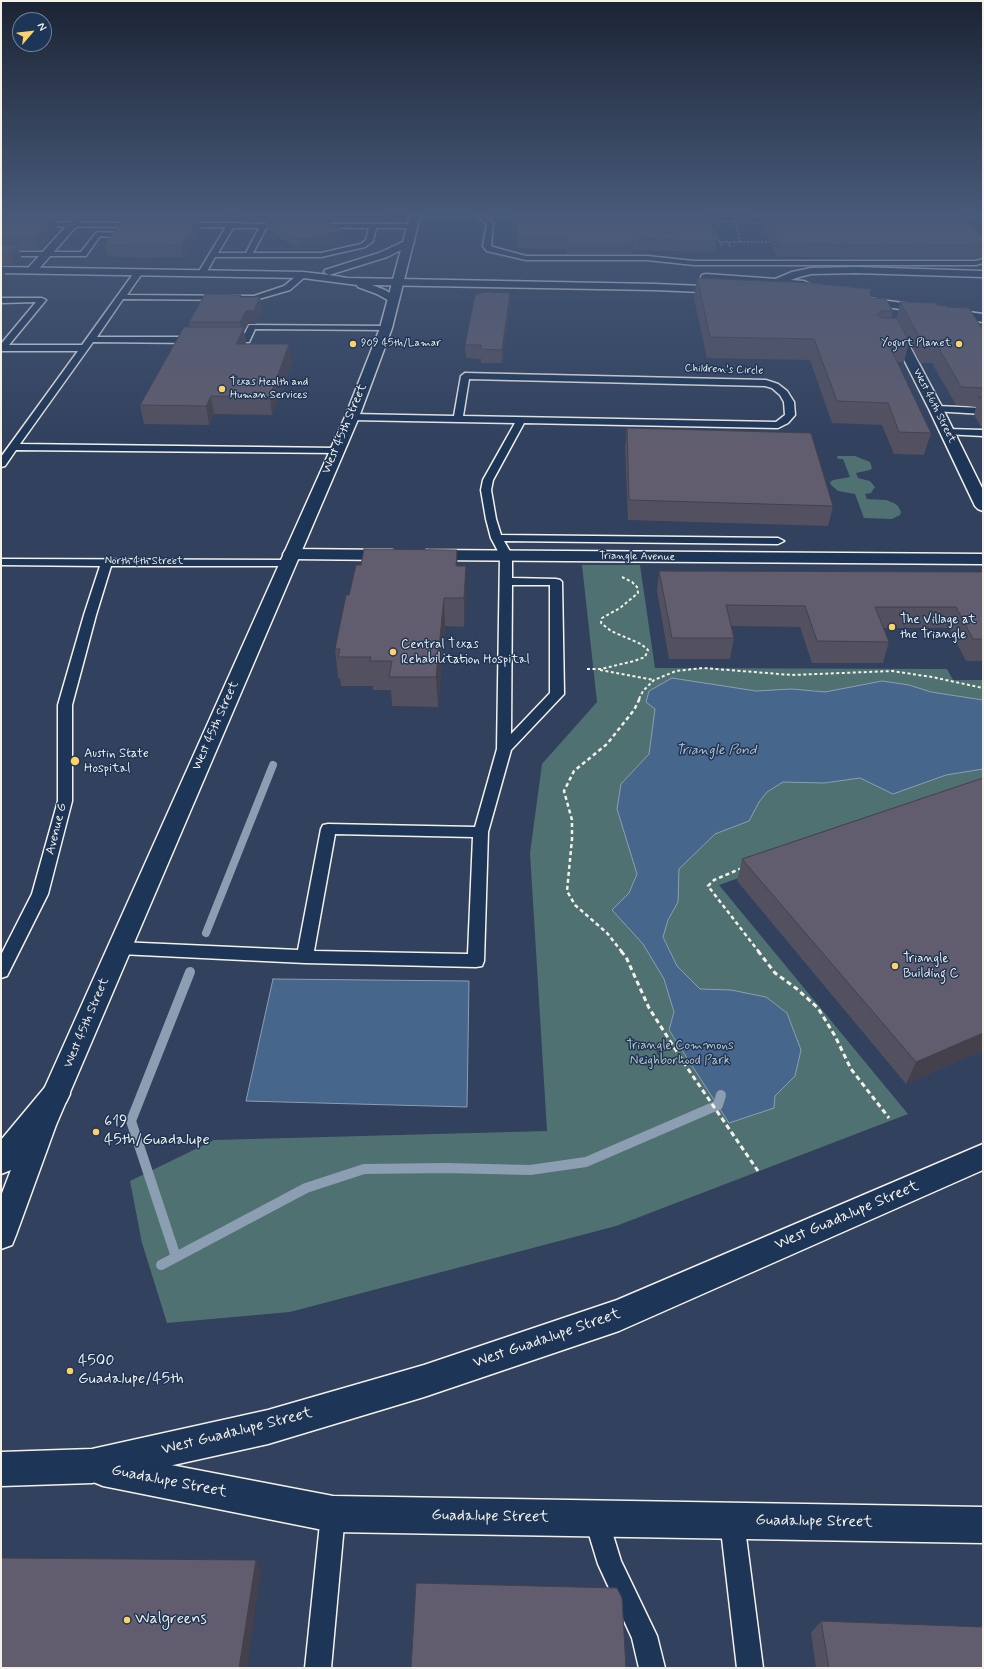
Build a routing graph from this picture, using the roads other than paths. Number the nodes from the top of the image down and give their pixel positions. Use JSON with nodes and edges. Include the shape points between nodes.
{"nodes":[{"id":1,"x":126,"y":290,"type":"edge"},
{"id":2,"x":281,"y":290,"type":"edge"},
{"id":3,"x":374,"y":290,"type":"edge"},
{"id":4,"x":396,"y":290,"type":"edge"},
{"id":5,"x":786,"y":290,"type":"edge"},
{"id":6,"x":802,"y":295,"type":"edge"},
{"id":7,"x":121,"y":297,"type":"junction"},
{"id":8,"x":932,"y":299,"type":"dead end"},
{"id":9,"x":393,"y":300,"type":"junction"},
{"id":10,"x":1,"y":301,"type":"edge"},
{"id":11,"x":883,"y":305,"type":"junction"},
{"id":12,"x":983,"y":318,"type":"edge"},
{"id":13,"x":386,"y":328,"type":"junction"},
{"id":14,"x":91,"y":339,"type":"junction"},
{"id":15,"x":2,"y":348,"type":"edge"},
{"id":16,"x":84,"y":348,"type":"junction"},
{"id":17,"x":936,"y":409,"type":"junction"},
{"id":18,"x":983,"y":411,"type":"edge"},
{"id":19,"x":352,"y":417,"type":"junction"},
{"id":20,"x":458,"y":419,"type":"junction"},
{"id":21,"x":521,"y":420,"type":"junction"},
{"id":22,"x":947,"y":432,"type":"junction"},
{"id":23,"x":983,"y":433,"type":"edge"},
{"id":24,"x":13,"y":447,"type":"junction"},
{"id":25,"x":337,"y":451,"type":"junction"},
{"id":26,"x":1,"y":464,"type":"edge"},
{"id":27,"x":979,"y":489,"type":"edge"},
{"id":28,"x":983,"y":506,"type":"edge"},
{"id":29,"x":497,"y":538,"type":"junction"},
{"id":30,"x":778,"y":541,"type":"dead end"},
{"id":31,"x":506,"y":555,"type":"junction"},
{"id":32,"x":290,"y":558,"type":"junction"},
{"id":33,"x":983,"y":559,"type":"edge"},
{"id":34,"x":1,"y":562,"type":"edge"},
{"id":35,"x":107,"y":562,"type":"junction"},
{"id":36,"x":506,"y":581,"type":"junction"},
{"id":37,"x":504,"y":749,"type":"junction"},
{"id":38,"x":481,"y":832,"type":"junction"},
{"id":39,"x":7,"y":946,"type":"edge"},
{"id":40,"x":120,"y":948,"type":"junction"},
{"id":41,"x":305,"y":957,"type":"junction"},
{"id":42,"x":1,"y":971,"type":"edge"},
{"id":43,"x":56,"y":1094,"type":"junction"},
{"id":44,"x":983,"y":1157,"type":"edge"},
{"id":45,"x":1,"y":1161,"type":"edge"},
{"id":46,"x":1,"y":1235,"type":"edge"},
{"id":47,"x":92,"y":1466,"type":"junction"},
{"id":48,"x":1,"y":1469,"type":"edge"},
{"id":49,"x":333,"y":1514,"type":"junction"},
{"id":50,"x":596,"y":1518,"type":"junction"},
{"id":51,"x":732,"y":1521,"type":"junction"},
{"id":52,"x":983,"y":1525,"type":"edge"},
{"id":53,"x":318,"y":1668,"type":"edge"},
{"id":54,"x":652,"y":1668,"type":"edge"},
{"id":55,"x":750,"y":1668,"type":"edge"}],
"edges":[{"from":1,"to":7,"type":"lane"},
{"from":2,"to":7,"type":"lane","via":[[255,298]]},
{"from":3,"to":9,"type":"main road"},
{"from":4,"to":9,"type":"main road","name":"West 45th Street"},
{"from":5,"to":6,"type":"main road"},
{"from":7,"to":14,"type":"lane"},
{"from":8,"to":11,"type":"main road","via":[[851,294]]},
{"from":9,"to":13,"type":"main road","name":"West 45th Street"},
{"from":10,"to":15,"type":"lane","via":[[42,300]]},
{"from":11,"to":12,"type":"main road"},
{"from":11,"to":17,"type":"main road","name":"West 46th Street","via":[[892,335]]},
{"from":13,"to":14,"type":"lane","via":[[252,326],[246,340]]},
{"from":13,"to":19,"type":"main road","name":"West 45th Street"},
{"from":14,"to":16,"type":"lane"},
{"from":15,"to":16,"type":"lane"},
{"from":16,"to":24,"type":"lane"},
{"from":17,"to":18,"type":"lane"},
{"from":17,"to":22,"type":"main road","name":"West 46th Street"},
{"from":19,"to":20,"type":"lane","name":"Children's Circle"},
{"from":19,"to":25,"type":"main road","name":"West 45th Street"},
{"from":20,"to":21,"type":"lane","name":"Children's Circle"},
{"from":20,"to":21,"type":"lane","name":"Children's Circle","via":[[465,376],[766,383],[784,393],[789,402],[790,415],[778,425]]},
{"from":21,"to":29,"type":"lane","via":[[488,480],[487,500]]},
{"from":22,"to":23,"type":"lane"},
{"from":22,"to":27,"type":"main road","name":"West 46th Street"},
{"from":24,"to":25,"type":"lane"},
{"from":24,"to":26,"type":"lane"},
{"from":25,"to":32,"type":"main road","name":"West 45th Street"},
{"from":27,"to":28,"type":"main road","name":"West 46th Street"},
{"from":29,"to":30,"type":"lane"},
{"from":29,"to":31,"type":"lane"},
{"from":31,"to":32,"type":"main road","name":"Triangle Avenue"},
{"from":31,"to":33,"type":"main road","name":"Triangle Avenue"},
{"from":31,"to":36,"type":"lane"},
{"from":32,"to":35,"type":"lane","name":"North 4th Street"},
{"from":32,"to":40,"type":"main road","name":"West 45th Street"},
{"from":34,"to":35,"type":"lane","name":"North 4th Street"},
{"from":35,"to":39,"type":"lane","name":"Avenue G","via":[[65,705],[65,801],[40,894]]},
{"from":36,"to":37,"type":"lane"},
{"from":36,"to":37,"type":"lane","via":[[556,582],[557,694]]},
{"from":37,"to":38,"type":"lane"},
{"from":38,"to":41,"type":"lane","via":[[328,829]]},
{"from":38,"to":41,"type":"lane","via":[[476,961]]},
{"from":39,"to":42,"type":"lane","name":"Avenue G"},
{"from":40,"to":41,"type":"lane"},
{"from":40,"to":43,"type":"main road","name":"West 45th Street"},
{"from":43,"to":45,"type":"main road"},
{"from":43,"to":46,"type":"main road","name":"West 45th Street"},
{"from":44,"to":47,"type":"main road","name":"West Guadalupe Street","via":[[619,1315],[424,1381],[268,1427]]},
{"from":47,"to":48,"type":"main road","name":"Guadalupe Street"},
{"from":47,"to":49,"type":"main road","name":"Guadalupe Street"},
{"from":49,"to":50,"type":"main road","name":"Guadalupe Street"},
{"from":49,"to":53,"type":"lane"},
{"from":50,"to":51,"type":"main road","name":"Guadalupe Street"},
{"from":50,"to":54,"type":"lane","via":[[610,1564],[644,1636]]},
{"from":51,"to":52,"type":"main road","name":"Guadalupe Street"},
{"from":51,"to":55,"type":"lane"}]}
